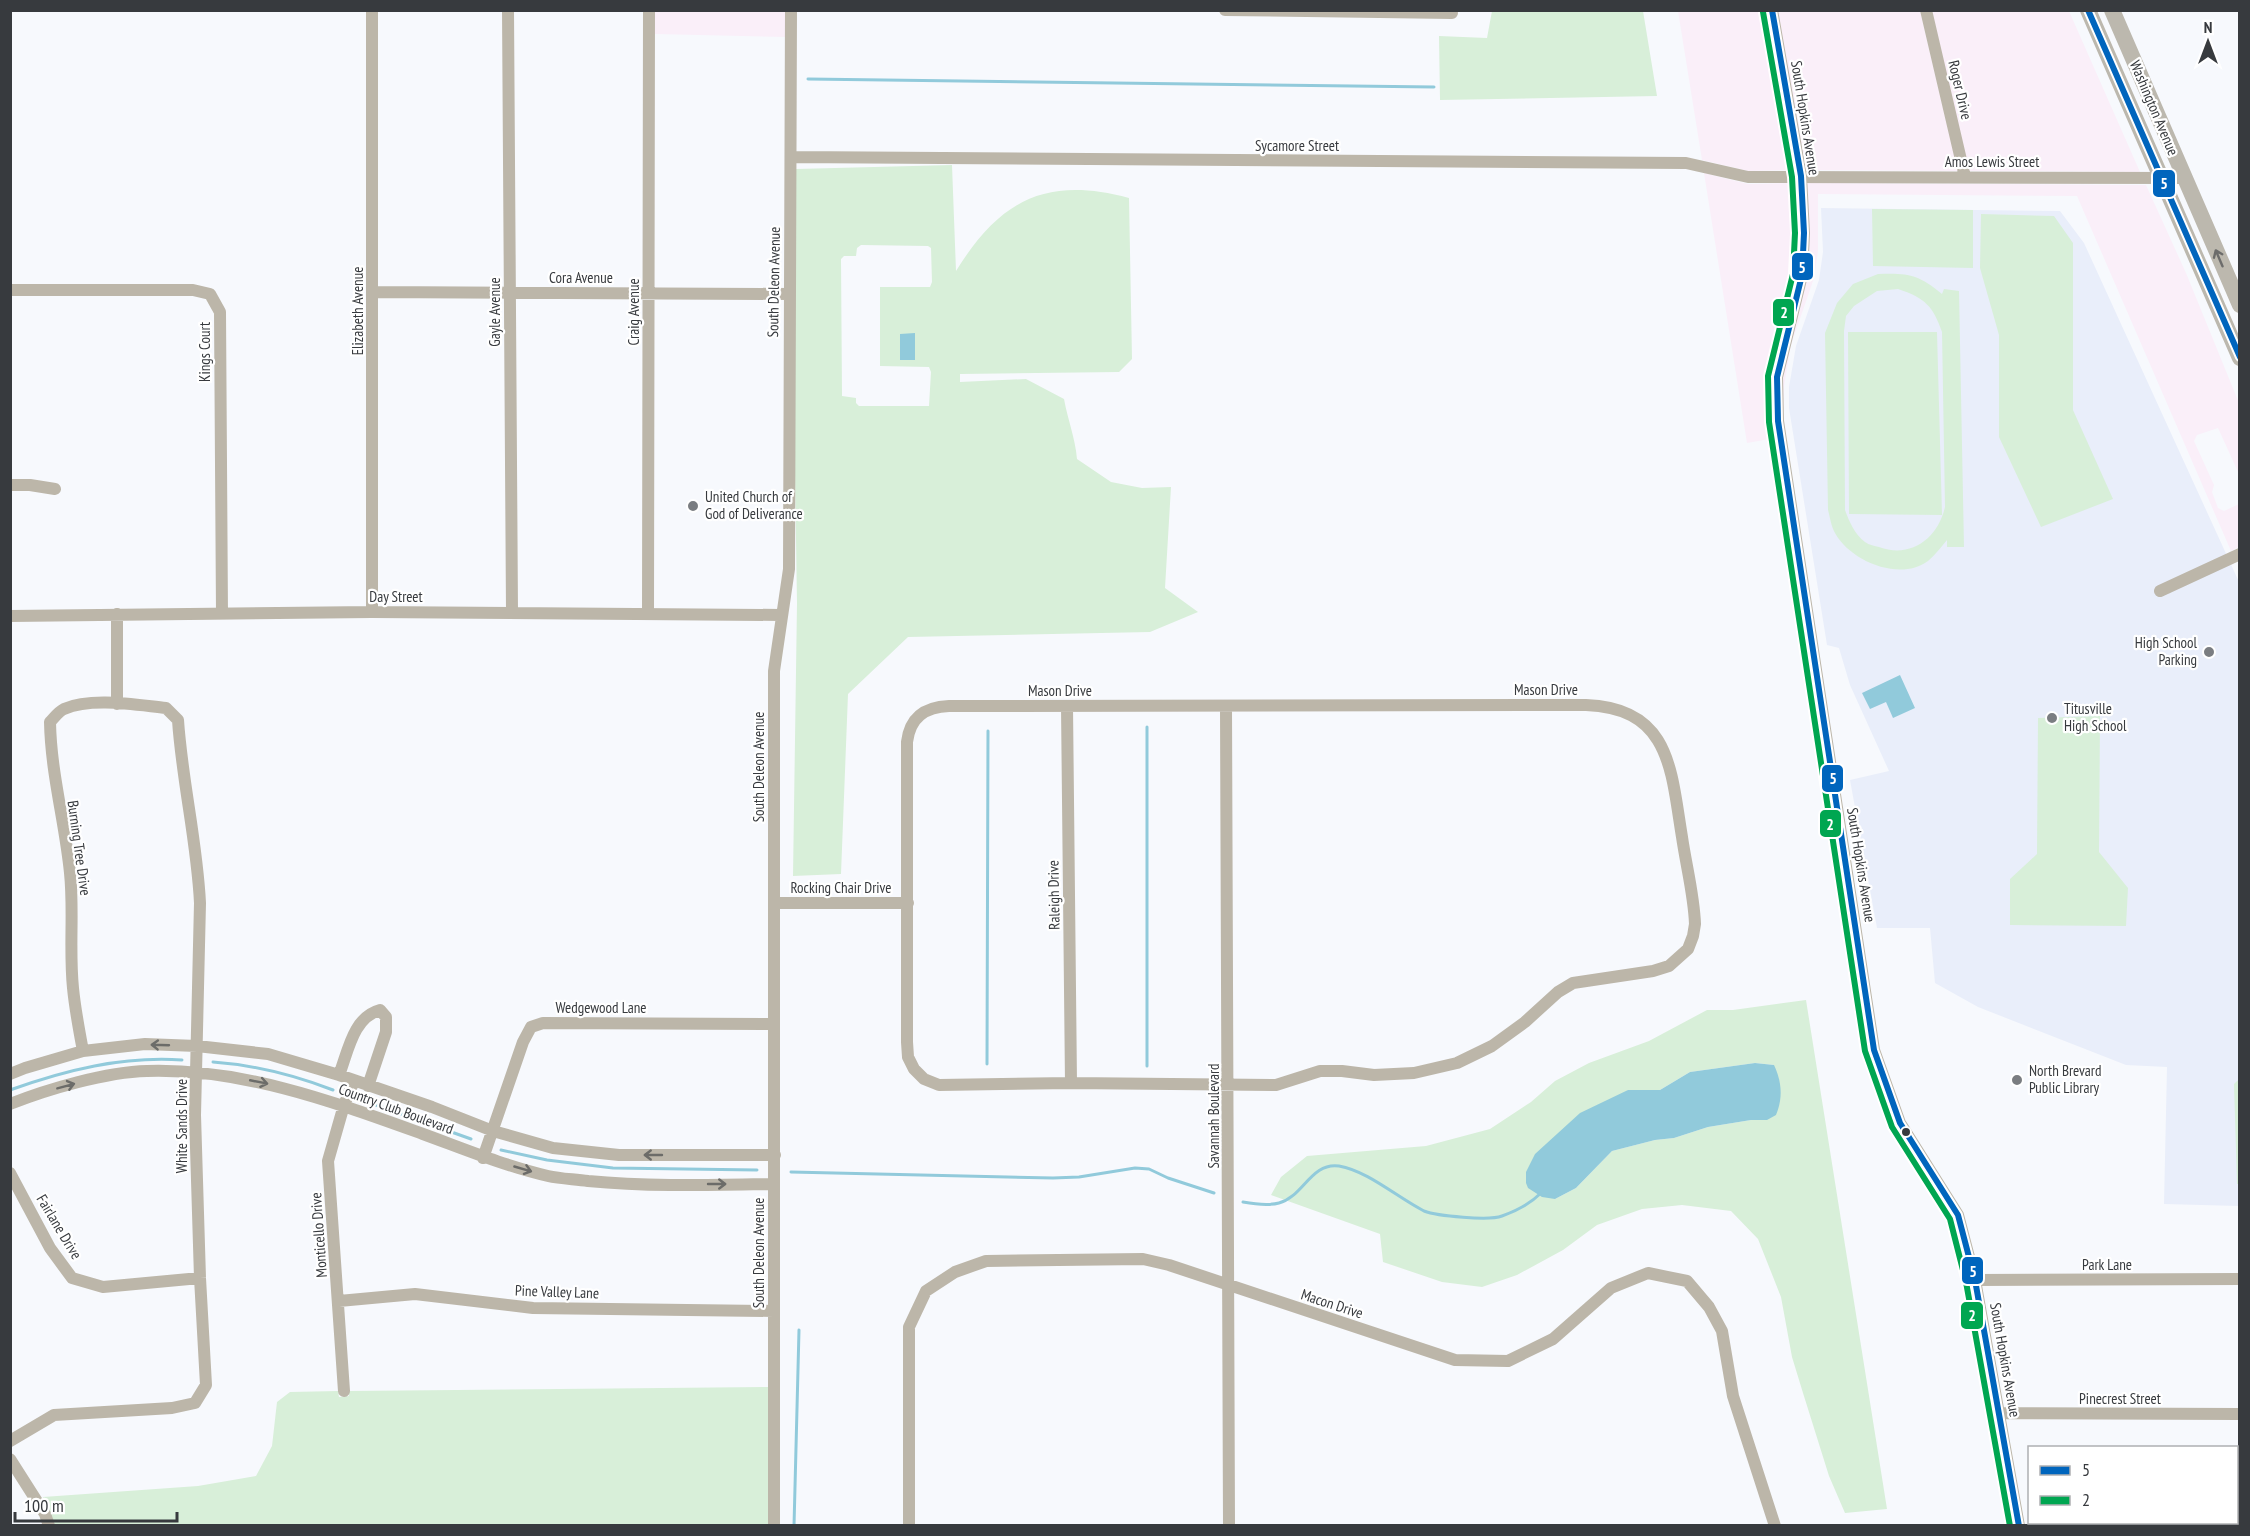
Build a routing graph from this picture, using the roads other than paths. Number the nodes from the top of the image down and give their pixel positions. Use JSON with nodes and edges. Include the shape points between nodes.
{"nodes":[{"id":1,"x":372,"y":10,"type":"edge"},
{"id":2,"x":508,"y":10,"type":"edge"},
{"id":3,"x":649,"y":10,"type":"edge"},
{"id":4,"x":791,"y":10,"type":"edge"},
{"id":5,"x":1225,"y":10,"type":"edge"},
{"id":6,"x":1772,"y":10,"type":"edge"},
{"id":7,"x":1926,"y":10,"type":"edge"},
{"id":8,"x":2111,"y":10,"type":"edge"},
{"id":9,"x":1391,"y":11,"type":"edge"},
{"id":10,"x":1452,"y":13,"type":"dead end"},
{"id":11,"x":2090,"y":14,"type":"edge"},
{"id":12,"x":791,"y":157,"type":"junction"},
{"id":13,"x":1801,"y":176,"type":"junction"},
{"id":14,"x":1965,"y":177,"type":"junction"},
{"id":15,"x":2161,"y":178,"type":"junction"},
{"id":16,"x":2184,"y":178,"type":"junction"},
{"id":17,"x":10,"y":290,"type":"edge"},
{"id":18,"x":373,"y":292,"type":"junction"},
{"id":19,"x":509,"y":293,"type":"junction"},
{"id":20,"x":649,"y":293,"type":"junction"},
{"id":21,"x":789,"y":294,"type":"junction"},
{"id":22,"x":2240,"y":305,"type":"edge"},
{"id":23,"x":2239,"y":354,"type":"edge"},
{"id":24,"x":10,"y":485,"type":"edge"},
{"id":25,"x":55,"y":489,"type":"dead end"},
{"id":26,"x":2240,"y":554,"type":"edge"},
{"id":27,"x":2160,"y":591,"type":"dead end"},
{"id":28,"x":372,"y":612,"type":"junction"},
{"id":29,"x":512,"y":612,"type":"junction"},
{"id":30,"x":117,"y":614,"type":"junction"},
{"id":31,"x":222,"y":614,"type":"junction"},
{"id":32,"x":648,"y":614,"type":"junction"},
{"id":33,"x":781,"y":615,"type":"junction"},
{"id":34,"x":10,"y":616,"type":"edge"},
{"id":35,"x":117,"y":704,"type":"junction"},
{"id":36,"x":1067,"y":706,"type":"junction"},
{"id":37,"x":1226,"y":706,"type":"junction"},
{"id":38,"x":774,"y":903,"type":"junction"},
{"id":39,"x":908,"y":903,"type":"junction"},
{"id":40,"x":774,"y":1024,"type":"junction"},
{"id":41,"x":197,"y":1046,"type":"junction"},
{"id":42,"x":83,"y":1052,"type":"junction"},
{"id":43,"x":196,"y":1072,"type":"junction"},
{"id":44,"x":10,"y":1074,"type":"edge"},
{"id":45,"x":339,"y":1075,"type":"junction"},
{"id":46,"x":354,"y":1081,"type":"junction"},
{"id":47,"x":1071,"y":1083,"type":"junction"},
{"id":48,"x":1229,"y":1083,"type":"junction"},
{"id":49,"x":368,"y":1086,"type":"junction"},
{"id":50,"x":10,"y":1104,"type":"edge"},
{"id":51,"x":344,"y":1105,"type":"junction"},
{"id":52,"x":493,"y":1131,"type":"junction"},
{"id":53,"x":775,"y":1155,"type":"junction"},
{"id":54,"x":483,"y":1158,"type":"junction"},
{"id":55,"x":10,"y":1173,"type":"edge"},
{"id":56,"x":774,"y":1184,"type":"junction"},
{"id":57,"x":200,"y":1278,"type":"junction"},
{"id":58,"x":2240,"y":1279,"type":"edge"},
{"id":59,"x":1976,"y":1280,"type":"junction"},
{"id":60,"x":1228,"y":1285,"type":"junction"},
{"id":61,"x":339,"y":1301,"type":"junction"},
{"id":62,"x":774,"y":1311,"type":"junction"},
{"id":63,"x":344,"y":1391,"type":"dead end"},
{"id":64,"x":2000,"y":1413,"type":"junction"},
{"id":65,"x":2240,"y":1414,"type":"edge"},
{"id":66,"x":10,"y":1441,"type":"edge"},
{"id":67,"x":10,"y":1459,"type":"edge"},
{"id":68,"x":49,"y":1526,"type":"edge"},
{"id":69,"x":774,"y":1526,"type":"edge"},
{"id":70,"x":909,"y":1526,"type":"edge"},
{"id":71,"x":1229,"y":1526,"type":"edge"},
{"id":72,"x":1775,"y":1526,"type":"edge"},
{"id":73,"x":2019,"y":1526,"type":"edge"}],
"edges":[{"from":1,"to":18,"type":"street","name":"Elizabeth Avenue"},
{"from":2,"to":19,"type":"street","name":"Gayle Avenue"},
{"from":3,"to":20,"type":"street","name":"Craig Avenue"},
{"from":4,"to":12,"type":"street","name":"South Deleon Avenue"},
{"from":5,"to":9,"type":"street"},
{"from":6,"to":13,"type":"street","name":"South Hopkins Avenue"},
{"from":7,"to":14,"type":"street","name":"Roger Drive"},
{"from":8,"to":11,"type":"main road"},
{"from":8,"to":16,"type":"main road","name":"Washington Avenue"},
{"from":9,"to":10,"type":"street"},
{"from":11,"to":15,"type":"main road","name":"Washington Avenue"},
{"from":12,"to":13,"type":"street","name":"Sycamore Street","via":[[1686,163],[1748,177]]},
{"from":12,"to":21,"type":"street","name":"South Deleon Avenue"},
{"from":13,"to":14,"type":"street","name":"Amos Lewis Street"},
{"from":13,"to":59,"type":"street","name":"South Hopkins Avenue","via":[[1802,275],[1777,377],[1776,398],[1873,1041],[1900,1123],[1958,1215]]},
{"from":14,"to":15,"type":"street","name":"Amos Lewis Street"},
{"from":15,"to":16,"type":"street","name":"Amos Lewis Street"},
{"from":15,"to":23,"type":"main road","name":"Washington Avenue"},
{"from":22,"to":16,"type":"main road","name":"Washington Avenue","one_way":true},
{"from":17,"to":31,"type":"street","name":"Kings Court","via":[[193,290],[210,294],[220,312]]},
{"from":18,"to":19,"type":"street","name":"Cora Avenue"},
{"from":18,"to":28,"type":"street","name":"Elizabeth Avenue"},
{"from":19,"to":20,"type":"street","name":"Cora Avenue"},
{"from":19,"to":29,"type":"street","name":"Gayle Avenue"},
{"from":20,"to":21,"type":"street","name":"Cora Avenue"},
{"from":20,"to":32,"type":"street","name":"Craig Avenue"},
{"from":21,"to":33,"type":"street","name":"South Deleon Avenue","via":[[789,570]]},
{"from":24,"to":25,"type":"street"},
{"from":26,"to":27,"type":"street"},
{"from":28,"to":29,"type":"street","name":"Day Street"},
{"from":28,"to":31,"type":"street","name":"Day Street"},
{"from":29,"to":32,"type":"street","name":"Day Street"},
{"from":30,"to":31,"type":"street","name":"Day Street"},
{"from":30,"to":34,"type":"street","name":"Day Street"},
{"from":30,"to":35,"type":"street"},
{"from":32,"to":33,"type":"street","name":"Day Street"},
{"from":33,"to":38,"type":"street","name":"South Deleon Avenue","via":[[774,672]]},
{"from":35,"to":41,"type":"street","name":"White Sands Drive","via":[[166,708],[178,720],[180,759],[199,874]]},
{"from":35,"to":42,"type":"street","name":"Burning Tree Drive","via":[[80,704],[61,710],[50,722],[50,753],[72,895],[73,988]]},
{"from":36,"to":37,"type":"street","name":"Mason Drive"},
{"from":36,"to":39,"type":"street","name":"Mason Drive","via":[[939,706],[915,719],[907,742]]},
{"from":36,"to":47,"type":"street","name":"Raleigh Drive"},
{"from":37,"to":48,"type":"street","name":"Savannah Boulevard"},
{"from":37,"to":48,"type":"street","name":"Mason Drive","via":[[1586,705],[1610,707],[1628,714],[1654,734],[1669,761],[1695,924],[1691,943],[1676,962],[1664,968],[1574,983],[1509,1034],[1457,1063],[1398,1075],[1327,1071],[1282,1084]]},
{"from":38,"to":39,"type":"street","name":"Rocking Chair Drive"},
{"from":38,"to":40,"type":"street","name":"South Deleon Avenue"},
{"from":39,"to":47,"type":"street","name":"Mason Drive","via":[[907,1048],[910,1063],[919,1075],[939,1085]]},
{"from":40,"to":52,"type":"street","name":"Wedgewood Lane","via":[[543,1023],[531,1027]]},
{"from":40,"to":53,"type":"street","name":"South Deleon Avenue"},
{"from":41,"to":42,"type":"street","name":"Country Club Boulevard","one_way":true,"via":[[145,1044]]},
{"from":41,"to":43,"type":"street","name":"White Sands Drive"},
{"from":41,"to":45,"type":"street","name":"Country Club Boulevard","via":[[268,1054]]},
{"from":42,"to":44,"type":"street","name":"Country Club Boulevard"},
{"from":50,"to":43,"type":"street","name":"Country Club Boulevard","one_way":true,"via":[[89,1080],[145,1071]]},
{"from":43,"to":51,"type":"street","name":"Country Club Boulevard","one_way":true,"via":[[261,1082]]},
{"from":43,"to":57,"type":"street","name":"White Sands Drive"},
{"from":45,"to":46,"type":"street","name":"Country Club Boulevard"},
{"from":45,"to":49,"type":"street","via":[[359,1024],[369,1013],[380,1010],[386,1017],[386,1032]]},
{"from":46,"to":49,"type":"street","name":"Country Club Boulevard"},
{"from":46,"to":51,"type":"street","name":"Monticello Drive"},
{"from":47,"to":48,"type":"street","name":"Mason Drive"},
{"from":48,"to":60,"type":"street","name":"Savannah Boulevard"},
{"from":49,"to":52,"type":"street","name":"Country Club Boulevard"},
{"from":51,"to":54,"type":"street","name":"Country Club Boulevard"},
{"from":51,"to":61,"type":"street","name":"Monticello Drive","via":[[328,1161]]},
{"from":53,"to":52,"type":"street","name":"Country Club Boulevard","one_way":true,"via":[[619,1155],[553,1148]]},
{"from":52,"to":54,"type":"street","name":"Wedgewood Lane"},
{"from":53,"to":56,"type":"street","name":"South Deleon Avenue"},
{"from":54,"to":56,"type":"street","name":"Country Club Boulevard","one_way":true,"via":[[549,1176],[623,1184]]},
{"from":55,"to":57,"type":"street","name":"Fairlane Drive","via":[[50,1248],[72,1278],[103,1287]]},
{"from":56,"to":62,"type":"street","name":"South Deleon Avenue"},
{"from":57,"to":66,"type":"street","name":"White Sands Drive","via":[[206,1385],[195,1403],[172,1408],[54,1415]]},
{"from":58,"to":59,"type":"street","name":"Park Lane"},
{"from":59,"to":64,"type":"street","name":"South Hopkins Avenue"},
{"from":60,"to":70,"type":"street","name":"Macon Drive","via":[[1143,1259],[986,1261],[955,1272],[926,1291],[909,1327]]},
{"from":60,"to":71,"type":"street","name":"Savannah Boulevard"},
{"from":60,"to":72,"type":"street","name":"Macon Drive","via":[[1455,1360],[1508,1361],[1553,1339],[1611,1288],[1648,1273],[1687,1281],[1722,1331],[1733,1396]]},
{"from":61,"to":62,"type":"street","name":"Pine Valley Lane","via":[[415,1294],[533,1308]]},
{"from":61,"to":63,"type":"street","name":"Monticello Drive"},
{"from":62,"to":69,"type":"street","name":"South Deleon Avenue"},
{"from":64,"to":65,"type":"street","name":"Pinecrest Street"},
{"from":64,"to":73,"type":"street","name":"South Hopkins Avenue"},
{"from":67,"to":68,"type":"street"}]}
